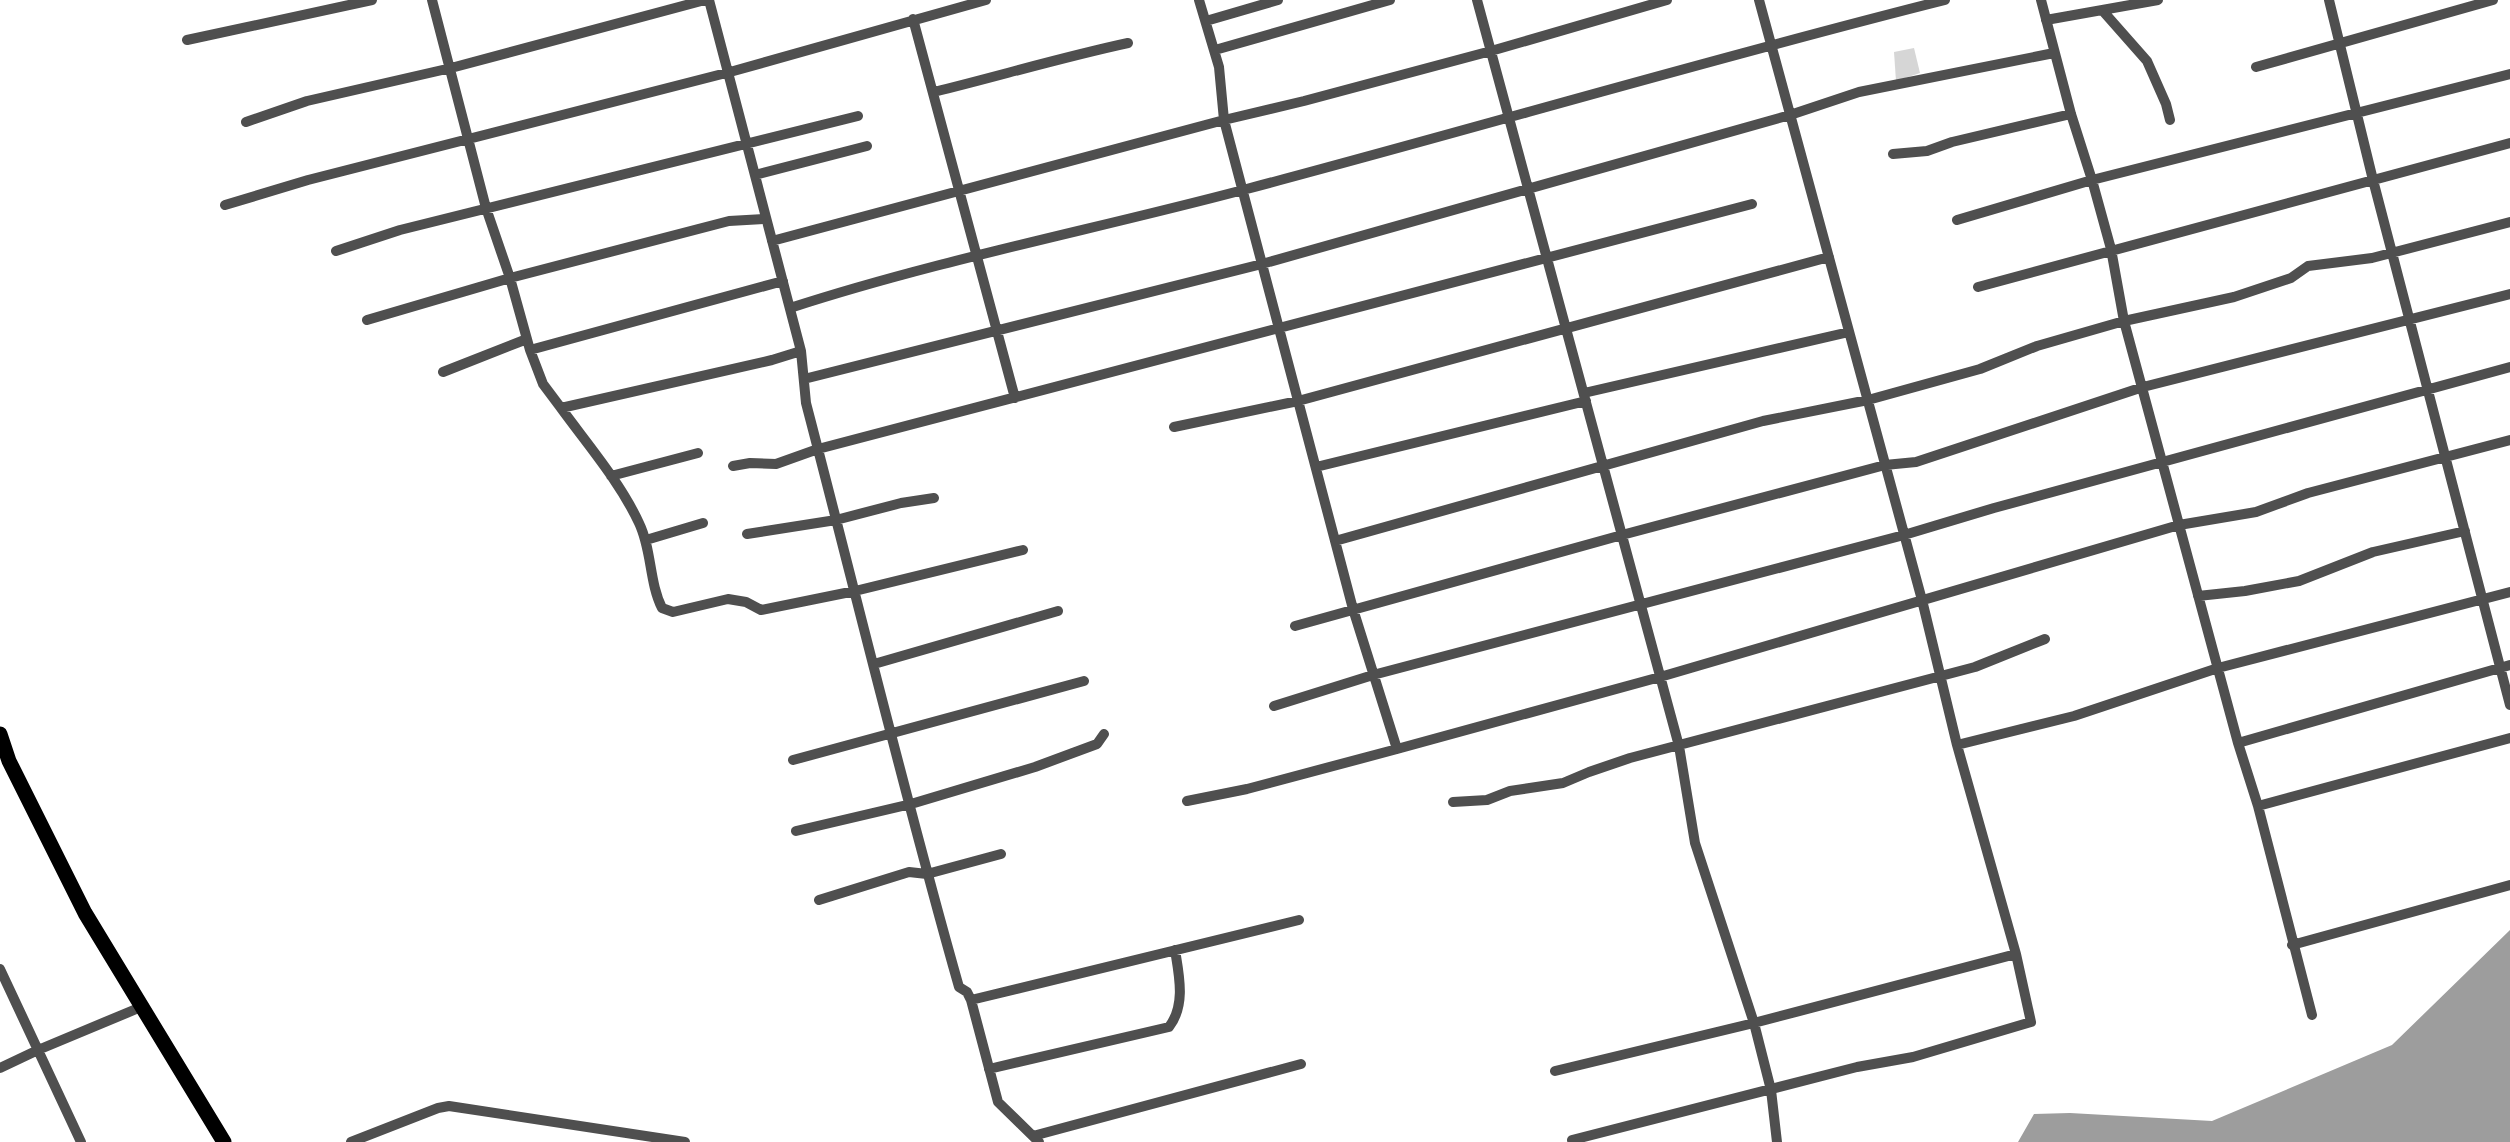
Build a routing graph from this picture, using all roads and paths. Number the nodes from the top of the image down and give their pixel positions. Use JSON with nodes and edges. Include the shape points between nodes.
{"nodes":[{"id":1,"x":372,"y":0,"type":"edge"},
{"id":2,"x":432,"y":0,"type":"edge"},
{"id":3,"x":705,"y":0,"type":"edge"},
{"id":4,"x":709,"y":0,"type":"edge"},
{"id":5,"x":986,"y":0,"type":"edge"},
{"id":6,"x":1199,"y":0,"type":"edge"},
{"id":7,"x":1278,"y":0,"type":"edge"},
{"id":8,"x":1390,"y":0,"type":"edge"},
{"id":9,"x":1477,"y":0,"type":"edge"},
{"id":10,"x":1667,"y":0,"type":"edge"},
{"id":11,"x":1759,"y":0,"type":"edge"},
{"id":12,"x":1945,"y":0,"type":"edge"},
{"id":13,"x":2041,"y":0,"type":"edge"},
{"id":14,"x":2158,"y":0,"type":"edge"},
{"id":15,"x":2329,"y":0,"type":"edge"},
{"id":16,"x":2494,"y":0,"type":"edge"},
{"id":17,"x":2102,"y":10,"type":"junction"},
{"id":18,"x":913,"y":19,"type":"junction"},
{"id":19,"x":2046,"y":20,"type":"junction"},
{"id":20,"x":1206,"y":21,"type":"junction"},
{"id":21,"x":188,"y":40,"type":"dead end"},
{"id":22,"x":1128,"y":43,"type":"dead end"},
{"id":23,"x":1771,"y":44,"type":"junction"},
{"id":24,"x":2340,"y":44,"type":"junction"},
{"id":25,"x":1215,"y":50,"type":"junction"},
{"id":26,"x":1491,"y":51,"type":"junction"},
{"id":27,"x":2054,"y":52,"type":"junction"},
{"id":28,"x":2256,"y":67,"type":"dead end"},
{"id":29,"x":451,"y":68,"type":"junction"},
{"id":30,"x":730,"y":72,"type":"junction"},
{"id":31,"x":2510,"y":74,"type":"edge"},
{"id":32,"x":934,"y":92,"type":"junction"},
{"id":33,"x":2070,"y":114,"type":"junction"},
{"id":34,"x":2357,"y":115,"type":"junction"},
{"id":35,"x":858,"y":116,"type":"dead end"},
{"id":36,"x":1509,"y":116,"type":"junction"},
{"id":37,"x":1790,"y":116,"type":"junction"},
{"id":38,"x":1224,"y":120,"type":"junction"},
{"id":39,"x":2170,"y":120,"type":"dead end"},
{"id":40,"x":246,"y":122,"type":"dead end"},
{"id":41,"x":468,"y":138,"type":"junction"},
{"id":42,"x":746,"y":142,"type":"junction"},
{"id":43,"x":2510,"y":143,"type":"edge"},
{"id":44,"x":867,"y":146,"type":"dead end"},
{"id":45,"x":1893,"y":154,"type":"dead end"},
{"id":46,"x":755,"y":175,"type":"junction"},
{"id":47,"x":2092,"y":180,"type":"junction"},
{"id":48,"x":2373,"y":180,"type":"junction"},
{"id":49,"x":1528,"y":189,"type":"junction"},
{"id":50,"x":1243,"y":190,"type":"junction"},
{"id":51,"x":958,"y":192,"type":"junction"},
{"id":52,"x":1752,"y":204,"type":"dead end"},
{"id":53,"x":225,"y":205,"type":"dead end"},
{"id":54,"x":486,"y":208,"type":"junction"},
{"id":55,"x":766,"y":219,"type":"junction"},
{"id":56,"x":1958,"y":220,"type":"dead end"},
{"id":57,"x":2510,"y":222,"type":"edge"},
{"id":58,"x":772,"y":241,"type":"junction"},
{"id":59,"x":2111,"y":249,"type":"junction"},
{"id":60,"x":336,"y":250,"type":"dead end"},
{"id":61,"x":2392,"y":252,"type":"junction"},
{"id":62,"x":977,"y":257,"type":"junction"},
{"id":63,"x":1829,"y":257,"type":"junction"},
{"id":64,"x":1547,"y":258,"type":"junction"},
{"id":65,"x":1262,"y":264,"type":"junction"},
{"id":66,"x":510,"y":278,"type":"junction"},
{"id":67,"x":783,"y":281,"type":"junction"},
{"id":68,"x":1978,"y":286,"type":"dead end"},
{"id":69,"x":2510,"y":294,"type":"edge"},
{"id":70,"x":790,"y":308,"type":"junction"},
{"id":71,"x":367,"y":320,"type":"dead end"},
{"id":72,"x":2410,"y":320,"type":"junction"},
{"id":73,"x":2124,"y":321,"type":"junction"},
{"id":74,"x":1566,"y":328,"type":"junction"},
{"id":75,"x":997,"y":330,"type":"junction"},
{"id":76,"x":1280,"y":330,"type":"junction"},
{"id":77,"x":1849,"y":332,"type":"junction"},
{"id":78,"x":527,"y":339,"type":"junction"},
{"id":79,"x":530,"y":350,"type":"junction"},
{"id":80,"x":801,"y":351,"type":"junction"},
{"id":81,"x":2510,"y":367,"type":"edge"},
{"id":82,"x":443,"y":372,"type":"dead end"},
{"id":83,"x":804,"y":379,"type":"junction"},
{"id":84,"x":2143,"y":387,"type":"junction"},
{"id":85,"x":2428,"y":388,"type":"junction"},
{"id":86,"x":1585,"y":397,"type":"junction"},
{"id":87,"x":1015,"y":398,"type":"junction"},
{"id":88,"x":1868,"y":400,"type":"junction"},
{"id":89,"x":1298,"y":401,"type":"junction"},
{"id":90,"x":561,"y":408,"type":"junction"},
{"id":91,"x":1174,"y":427,"type":"dead end"},
{"id":92,"x":2510,"y":440,"type":"edge"},
{"id":93,"x":818,"y":449,"type":"junction"},
{"id":94,"x":698,"y":454,"type":"dead end"},
{"id":95,"x":2447,"y":457,"type":"junction"},
{"id":96,"x":2162,"y":463,"type":"junction"},
{"id":97,"x":733,"y":466,"type":"dead end"},
{"id":98,"x":1885,"y":466,"type":"junction"},
{"id":99,"x":1316,"y":467,"type":"junction"},
{"id":100,"x":1602,"y":467,"type":"junction"},
{"id":101,"x":611,"y":476,"type":"junction"},
{"id":102,"x":934,"y":498,"type":"dead end"},
{"id":103,"x":836,"y":520,"type":"junction"},
{"id":104,"x":703,"y":523,"type":"dead end"},
{"id":105,"x":2179,"y":525,"type":"junction"},
{"id":106,"x":2465,"y":531,"type":"junction"},
{"id":107,"x":747,"y":534,"type":"dead end"},
{"id":108,"x":1622,"y":534,"type":"junction"},
{"id":109,"x":1904,"y":535,"type":"junction"},
{"id":110,"x":646,"y":540,"type":"junction"},
{"id":111,"x":1335,"y":541,"type":"junction"},
{"id":112,"x":1023,"y":550,"type":"dead end"},
{"id":113,"x":855,"y":591,"type":"junction"},
{"id":114,"x":2510,"y":592,"type":"edge"},
{"id":115,"x":2198,"y":596,"type":"junction"},
{"id":116,"x":1922,"y":600,"type":"junction"},
{"id":117,"x":2482,"y":600,"type":"junction"},
{"id":118,"x":1640,"y":603,"type":"junction"},
{"id":119,"x":1353,"y":609,"type":"junction"},
{"id":120,"x":1058,"y":611,"type":"dead end"},
{"id":121,"x":1295,"y":626,"type":"dead end"},
{"id":122,"x":2045,"y":639,"type":"dead end"},
{"id":123,"x":874,"y":664,"type":"junction"},
{"id":124,"x":2505,"y":666,"type":"edge"},
{"id":125,"x":2218,"y":668,"type":"junction"},
{"id":126,"x":1373,"y":675,"type":"junction"},
{"id":127,"x":1940,"y":675,"type":"junction"},
{"id":128,"x":1660,"y":676,"type":"junction"},
{"id":129,"x":1084,"y":681,"type":"dead end"},
{"id":130,"x":2510,"y":705,"type":"edge"},
{"id":131,"x":1274,"y":706,"type":"dead end"},
{"id":132,"x":892,"y":731,"type":"junction"},
{"id":133,"x":0,"y":734,"type":"edge"},
{"id":134,"x":1104,"y":734,"type":"dead end"},
{"id":135,"x":2510,"y":738,"type":"edge"},
{"id":136,"x":2238,"y":742,"type":"junction"},
{"id":137,"x":1956,"y":745,"type":"junction"},
{"id":138,"x":1679,"y":746,"type":"junction"},
{"id":139,"x":1397,"y":749,"type":"junction"},
{"id":140,"x":793,"y":760,"type":"dead end"},
{"id":141,"x":1187,"y":801,"type":"dead end"},
{"id":142,"x":1452,"y":802,"type":"dead end"},
{"id":143,"x":911,"y":804,"type":"junction"},
{"id":144,"x":2258,"y":806,"type":"junction"},
{"id":145,"x":796,"y":831,"type":"dead end"},
{"id":146,"x":1001,"y":854,"type":"dead end"},
{"id":147,"x":927,"y":874,"type":"junction"},
{"id":148,"x":2510,"y":885,"type":"edge"},
{"id":149,"x":818,"y":900,"type":"dead end"},
{"id":150,"x":1298,"y":920,"type":"dead end"},
{"id":151,"x":2292,"y":945,"type":"junction"},
{"id":152,"x":1175,"y":950,"type":"junction"},
{"id":153,"x":2016,"y":954,"type":"junction"},
{"id":154,"x":0,"y":969,"type":"edge"},
{"id":155,"x":970,"y":1000,"type":"junction"},
{"id":156,"x":141,"y":1007,"type":"junction"},
{"id":157,"x":2312,"y":1015,"type":"dead end"},
{"id":158,"x":1754,"y":1023,"type":"junction"},
{"id":159,"x":38,"y":1050,"type":"junction"},
{"id":160,"x":1301,"y":1064,"type":"dead end"},
{"id":161,"x":0,"y":1068,"type":"edge"},
{"id":162,"x":989,"y":1069,"type":"junction"},
{"id":163,"x":1556,"y":1071,"type":"dead end"},
{"id":164,"x":1770,"y":1090,"type":"junction"},
{"id":165,"x":1036,"y":1139,"type":"edge"},
{"id":166,"x":1572,"y":1140,"type":"dead end"},
{"id":167,"x":81,"y":1142,"type":"edge"},
{"id":168,"x":224,"y":1142,"type":"edge"},
{"id":169,"x":351,"y":1142,"type":"edge"},
{"id":170,"x":686,"y":1142,"type":"edge"},
{"id":171,"x":1778,"y":1142,"type":"edge"}],
"edges":[{"from":1,"to":21,"type":"street"},
{"from":2,"to":29,"type":"street"},
{"from":3,"to":29,"type":"street"},
{"from":4,"to":30,"type":"street"},
{"from":5,"to":18,"type":"street"},
{"from":6,"to":20,"type":"street"},
{"from":7,"to":20,"type":"street"},
{"from":8,"to":25,"type":"street"},
{"from":9,"to":26,"type":"street"},
{"from":10,"to":26,"type":"street"},
{"from":11,"to":23,"type":"street"},
{"from":12,"to":23,"type":"street"},
{"from":13,"to":19,"type":"street"},
{"from":14,"to":17,"type":"street"},
{"from":15,"to":24,"type":"street"},
{"from":16,"to":24,"type":"street"},
{"from":17,"to":19,"type":"street"},
{"from":17,"to":39,"type":"street","via":[[2147,61]]},
{"from":18,"to":30,"type":"street"},
{"from":18,"to":32,"type":"street"},
{"from":19,"to":27,"type":"street"},
{"from":20,"to":25,"type":"street"},
{"from":22,"to":32,"type":"street","via":[[1058,58]]},
{"from":23,"to":36,"type":"street"},
{"from":23,"to":37,"type":"street"},
{"from":24,"to":28,"type":"street"},
{"from":24,"to":34,"type":"street"},
{"from":25,"to":38,"type":"street"},
{"from":26,"to":36,"type":"street"},
{"from":26,"to":38,"type":"street"},
{"from":27,"to":33,"type":"street"},
{"from":27,"to":37,"type":"street","via":[[1859,92]]},
{"from":29,"to":40,"type":"street","via":[[307,101]]},
{"from":29,"to":41,"type":"street"},
{"from":30,"to":41,"type":"street"},
{"from":30,"to":42,"type":"street"},
{"from":31,"to":34,"type":"street"},
{"from":32,"to":51,"type":"street"},
{"from":33,"to":45,"type":"street","via":[[1952,142],[1928,151]]},
{"from":33,"to":47,"type":"street"},
{"from":34,"to":47,"type":"street"},
{"from":34,"to":48,"type":"street"},
{"from":35,"to":42,"type":"street"},
{"from":36,"to":49,"type":"street"},
{"from":36,"to":50,"type":"street"},
{"from":37,"to":49,"type":"street"},
{"from":37,"to":63,"type":"street"},
{"from":38,"to":50,"type":"street"},
{"from":38,"to":51,"type":"street"},
{"from":41,"to":53,"type":"street"},
{"from":41,"to":54,"type":"street"},
{"from":42,"to":46,"type":"street"},
{"from":42,"to":54,"type":"street"},
{"from":43,"to":48,"type":"street"},
{"from":44,"to":46,"type":"street"},
{"from":46,"to":55,"type":"street"},
{"from":47,"to":56,"type":"street"},
{"from":47,"to":59,"type":"street"},
{"from":48,"to":59,"type":"street"},
{"from":48,"to":61,"type":"street"},
{"from":49,"to":64,"type":"street"},
{"from":49,"to":65,"type":"street"},
{"from":50,"to":62,"type":"street"},
{"from":50,"to":65,"type":"street"},
{"from":51,"to":58,"type":"street"},
{"from":51,"to":62,"type":"street"},
{"from":52,"to":64,"type":"street"},
{"from":54,"to":60,"type":"street"},
{"from":54,"to":66,"type":"street"},
{"from":55,"to":58,"type":"street"},
{"from":55,"to":66,"type":"street","via":[[729,221]]},
{"from":57,"to":61,"type":"street"},
{"from":58,"to":67,"type":"street"},
{"from":59,"to":68,"type":"street"},
{"from":59,"to":73,"type":"street"},
{"from":61,"to":72,"type":"street"},
{"from":61,"to":73,"type":"street","via":[[2372,258],[2308,266],[2291,278],[2234,297]]},
{"from":62,"to":70,"type":"street","via":[[907,273]]},
{"from":62,"to":75,"type":"street"},
{"from":63,"to":74,"type":"street"},
{"from":63,"to":77,"type":"street"},
{"from":64,"to":74,"type":"street"},
{"from":64,"to":76,"type":"street"},
{"from":65,"to":75,"type":"street"},
{"from":65,"to":76,"type":"street"},
{"from":66,"to":71,"type":"street"},
{"from":66,"to":78,"type":"street"},
{"from":67,"to":70,"type":"street"},
{"from":67,"to":79,"type":"street"},
{"from":69,"to":72,"type":"street"},
{"from":70,"to":80,"type":"street"},
{"from":72,"to":84,"type":"street"},
{"from":72,"to":85,"type":"street"},
{"from":73,"to":84,"type":"street"},
{"from":73,"to":88,"type":"street","via":[[2037,346],[1980,370]]},
{"from":74,"to":86,"type":"street"},
{"from":74,"to":89,"type":"street"},
{"from":75,"to":83,"type":"street"},
{"from":75,"to":87,"type":"street"},
{"from":76,"to":87,"type":"street"},
{"from":76,"to":89,"type":"street"},
{"from":77,"to":86,"type":"street"},
{"from":77,"to":88,"type":"street"},
{"from":78,"to":79,"type":"street"},
{"from":78,"to":82,"type":"street"},
{"from":79,"to":90,"type":"street","via":[[543,384]]},
{"from":80,"to":83,"type":"street"},
{"from":80,"to":90,"type":"street"},
{"from":81,"to":85,"type":"street"},
{"from":83,"to":93,"type":"street","via":[[806,404]]},
{"from":84,"to":96,"type":"street"},
{"from":84,"to":98,"type":"street","via":[[1941,455]]},
{"from":85,"to":95,"type":"street"},
{"from":85,"to":96,"type":"street"},
{"from":86,"to":99,"type":"street"},
{"from":86,"to":100,"type":"street"},
{"from":87,"to":93,"type":"street"},
{"from":88,"to":98,"type":"street"},
{"from":88,"to":100,"type":"street","via":[[1763,421]]},
{"from":89,"to":91,"type":"street"},
{"from":89,"to":99,"type":"street"},
{"from":90,"to":101,"type":"street"},
{"from":92,"to":95,"type":"street"},
{"from":93,"to":97,"type":"street","via":[[776,464]]},
{"from":93,"to":103,"type":"street"},
{"from":94,"to":101,"type":"street"},
{"from":95,"to":105,"type":"street","via":[[2308,493],[2256,512]]},
{"from":95,"to":106,"type":"street"},
{"from":96,"to":105,"type":"street"},
{"from":96,"to":109,"type":"street"},
{"from":98,"to":108,"type":"street"},
{"from":98,"to":109,"type":"street"},
{"from":99,"to":111,"type":"street"},
{"from":100,"to":108,"type":"street"},
{"from":100,"to":111,"type":"street"},
{"from":101,"to":110,"type":"street"},
{"from":102,"to":103,"type":"street"},
{"from":103,"to":107,"type":"street"},
{"from":103,"to":113,"type":"street"},
{"from":104,"to":110,"type":"street"},
{"from":105,"to":115,"type":"street"},
{"from":105,"to":116,"type":"street"},
{"from":106,"to":115,"type":"street","via":[[2373,552],[2300,580]]},
{"from":106,"to":117,"type":"street"},
{"from":108,"to":118,"type":"street"},
{"from":108,"to":119,"type":"street"},
{"from":109,"to":116,"type":"street"},
{"from":109,"to":118,"type":"street"},
{"from":110,"to":113,"type":"street","via":[[657,597],[662,608],[673,612],[728,598],[761,610]]},
{"from":111,"to":119,"type":"street"},
{"from":112,"to":113,"type":"street"},
{"from":113,"to":123,"type":"street"},
{"from":114,"to":117,"type":"street"},
{"from":115,"to":125,"type":"street"},
{"from":116,"to":127,"type":"street"},
{"from":116,"to":128,"type":"street"},
{"from":117,"to":124,"type":"street"},
{"from":117,"to":125,"type":"street"},
{"from":118,"to":126,"type":"street"},
{"from":118,"to":128,"type":"street"},
{"from":119,"to":121,"type":"street"},
{"from":119,"to":126,"type":"street"},
{"from":120,"to":123,"type":"street"},
{"from":122,"to":127,"type":"street","via":[[1975,667]]},
{"from":123,"to":132,"type":"street"},
{"from":124,"to":130,"type":"street"},
{"from":124,"to":136,"type":"street"},
{"from":125,"to":136,"type":"street"},
{"from":125,"to":137,"type":"street","via":[[2074,716]]},
{"from":126,"to":131,"type":"street"},
{"from":126,"to":139,"type":"street"},
{"from":127,"to":137,"type":"street"},
{"from":127,"to":138,"type":"street"},
{"from":128,"to":138,"type":"street"},
{"from":128,"to":139,"type":"street"},
{"from":129,"to":132,"type":"street"},
{"from":132,"to":140,"type":"street"},
{"from":132,"to":143,"type":"street"},
{"from":133,"to":156,"type":"highway","via":[[9,761],[85,913]]},
{"from":134,"to":143,"type":"street","via":[[1097,744],[1036,768]]},
{"from":135,"to":144,"type":"street"},
{"from":136,"to":144,"type":"street"},
{"from":137,"to":153,"type":"street"},
{"from":138,"to":142,"type":"street","via":[[1630,758],[1563,783],[1510,791],[1487,800]]},
{"from":138,"to":158,"type":"street","via":[[1695,843]]},
{"from":139,"to":141,"type":"street","via":[[1247,789]]},
{"from":143,"to":145,"type":"street"},
{"from":143,"to":147,"type":"street"},
{"from":144,"to":151,"type":"street"},
{"from":146,"to":147,"type":"street"},
{"from":147,"to":149,"type":"street","via":[[909,872]]},
{"from":147,"to":155,"type":"street","via":[[959,987],[968,992]]},
{"from":148,"to":151,"type":"street"},
{"from":150,"to":152,"type":"street"},
{"from":151,"to":157,"type":"street"},
{"from":152,"to":155,"type":"street"},
{"from":152,"to":162,"type":"street","via":[[1179,1004],[1177,1016],[1169,1027]]},
{"from":153,"to":158,"type":"street"},
{"from":153,"to":164,"type":"street","via":[[2031,1022],[1912,1057],[1857,1067]]},
{"from":154,"to":159,"type":"street"},
{"from":155,"to":162,"type":"street"},
{"from":156,"to":159,"type":"street"},
{"from":156,"to":168,"type":"highway"},
{"from":158,"to":163,"type":"street"},
{"from":158,"to":164,"type":"street"},
{"from":159,"to":161,"type":"street"},
{"from":159,"to":167,"type":"street"},
{"from":160,"to":165,"type":"street"},
{"from":162,"to":165,"type":"street","via":[[998,1102]]},
{"from":164,"to":166,"type":"street"},
{"from":164,"to":171,"type":"street"},
{"from":169,"to":170,"type":"street","via":[[449,1106]]}]}
